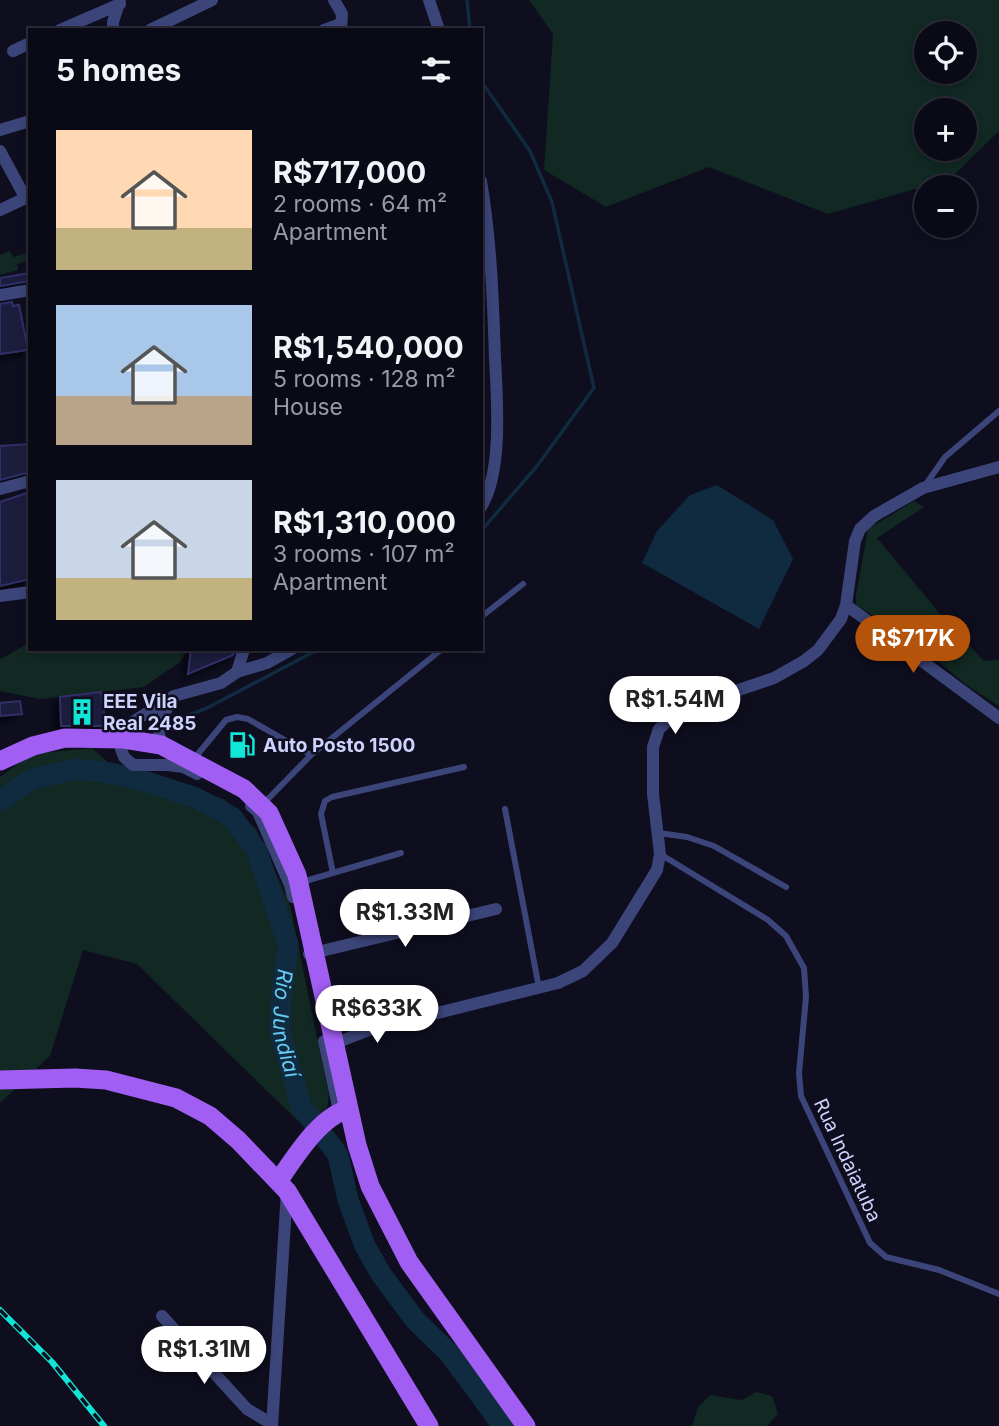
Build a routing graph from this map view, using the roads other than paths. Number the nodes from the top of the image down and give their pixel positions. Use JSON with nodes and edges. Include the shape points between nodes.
{"nodes":[{"id":1,"x":212,"y":0,"type":"edge"},
{"id":2,"x":334,"y":0,"type":"edge"},
{"id":3,"x":429,"y":0,"type":"edge"},
{"id":4,"x":120,"y":2,"type":"edge"},
{"id":5,"x":341,"y":27,"type":"edge"},
{"id":6,"x":64,"y":28,"type":"edge"},
{"id":7,"x":113,"y":28,"type":"edge"},
{"id":8,"x":154,"y":28,"type":"edge"},
{"id":9,"x":438,"y":28,"type":"edge"},
{"id":10,"x":28,"y":44,"type":"edge"},
{"id":11,"x":13,"y":51,"type":"dead end"},
{"id":12,"x":28,"y":122,"type":"edge"},
{"id":13,"x":0,"y":130,"type":"edge"},
{"id":14,"x":0,"y":151,"type":"edge"},
{"id":15,"x":27,"y":197,"type":"edge"},
{"id":16,"x":0,"y":210,"type":"edge"},
{"id":17,"x":484,"y":218,"type":"edge"},
{"id":18,"x":486,"y":260,"type":"edge"},
{"id":19,"x":28,"y":290,"type":"edge"},
{"id":20,"x":0,"y":295,"type":"edge"},
{"id":21,"x":999,"y":411,"type":"edge"},
{"id":22,"x":999,"y":467,"type":"edge"},
{"id":23,"x":28,"y":482,"type":"edge"},
{"id":24,"x":923,"y":488,"type":"junction"},
{"id":25,"x":0,"y":489,"type":"edge"},
{"id":26,"x":483,"y":504,"type":"edge"},
{"id":27,"x":523,"y":584,"type":"dead end"},
{"id":28,"x":28,"y":592,"type":"edge"},
{"id":29,"x":0,"y":596,"type":"edge"},
{"id":30,"x":846,"y":605,"type":"junction"},
{"id":31,"x":483,"y":615,"type":"edge"},
{"id":32,"x":243,"y":651,"type":"edge"},
{"id":33,"x":288,"y":651,"type":"edge"},
{"id":34,"x":440,"y":651,"type":"edge"},
{"id":35,"x":237,"y":672,"type":"junction"},
{"id":36,"x":174,"y":696,"type":"junction"},
{"id":37,"x":999,"y":718,"type":"edge"},
{"id":38,"x":134,"y":721,"type":"junction"},
{"id":39,"x":160,"y":736,"type":"junction"},
{"id":40,"x":124,"y":739,"type":"junction"},
{"id":41,"x":311,"y":755,"type":"junction"},
{"id":42,"x":0,"y":761,"type":"edge"},
{"id":43,"x":188,"y":764,"type":"junction"},
{"id":44,"x":464,"y":767,"type":"dead end"},
{"id":45,"x":257,"y":806,"type":"junction"},
{"id":46,"x":505,"y":809,"type":"dead end"},
{"id":47,"x":659,"y":833,"type":"junction"},
{"id":48,"x":401,"y":853,"type":"dead end"},
{"id":49,"x":660,"y":854,"type":"junction"},
{"id":50,"x":333,"y":873,"type":"junction"},
{"id":51,"x":294,"y":884,"type":"junction"},
{"id":52,"x":786,"y":887,"type":"dead end"},
{"id":53,"x":496,"y":909,"type":"dead end"},
{"id":54,"x":310,"y":954,"type":"junction"},
{"id":55,"x":539,"y":988,"type":"junction"},
{"id":56,"x":330,"y":1045,"type":"junction"},
{"id":57,"x":0,"y":1080,"type":"edge"},
{"id":58,"x":340,"y":1113,"type":"junction"},
{"id":59,"x":283,"y":1186,"type":"junction"},
{"id":60,"x":999,"y":1294,"type":"edge"},
{"id":61,"x":162,"y":1316,"type":"dead end"},
{"id":62,"x":272,"y":1425,"type":"edge"},
{"id":63,"x":429,"y":1426,"type":"edge"},
{"id":64,"x":526,"y":1426,"type":"edge"}],
"edges":[{"from":1,"to":8,"type":"street"},
{"from":2,"to":5,"type":"street","via":[[342,14]]},
{"from":3,"to":9,"type":"street"},
{"from":4,"to":6,"type":"street"},
{"from":4,"to":7,"type":"street"},
{"from":10,"to":11,"type":"street"},
{"from":12,"to":13,"type":"street"},
{"from":14,"to":15,"type":"street"},
{"from":15,"to":16,"type":"street"},
{"from":17,"to":18,"type":"street"},
{"from":18,"to":26,"type":"street","via":[[497,418],[494,465]]},
{"from":19,"to":20,"type":"street"},
{"from":21,"to":24,"type":"lane","via":[[946,457]]},
{"from":22,"to":24,"type":"street"},
{"from":23,"to":25,"type":"street"},
{"from":24,"to":30,"type":"street","via":[[860,529]]},
{"from":27,"to":31,"type":"lane"},
{"from":28,"to":29,"type":"street"},
{"from":30,"to":37,"type":"street"},
{"from":30,"to":47,"type":"street","via":[[818,650],[804,661],[774,678],[688,707],[659,729],[653,747],[653,794]]},
{"from":32,"to":35,"type":"street"},
{"from":33,"to":35,"type":"street"},
{"from":34,"to":41,"type":"lane"},
{"from":35,"to":36,"type":"street","via":[[221,683]]},
{"from":36,"to":38,"type":"street"},
{"from":36,"to":39,"type":"street","via":[[163,714]]},
{"from":38,"to":39,"type":"street"},
{"from":38,"to":40,"type":"street"},
{"from":39,"to":40,"type":"main road"},
{"from":39,"to":43,"type":"main road"},
{"from":40,"to":42,"type":"main road","via":[[65,738]]},
{"from":40,"to":43,"type":"street","via":[[121,749],[133,765]]},
{"from":41,"to":43,"type":"lane","via":[[237,717],[226,720]]},
{"from":41,"to":45,"type":"lane"},
{"from":43,"to":45,"type":"main road","via":[[244,789]]},
{"from":44,"to":50,"type":"lane","via":[[325,801],[321,814]]},
{"from":45,"to":51,"type":"main road","via":[[268,813]]},
{"from":46,"to":55,"type":"lane"},
{"from":47,"to":49,"type":"street"},
{"from":47,"to":52,"type":"lane","via":[[714,846]]},
{"from":48,"to":50,"type":"lane"},
{"from":49,"to":55,"type":"street","via":[[657,870],[612,943],[583,971]]},
{"from":49,"to":60,"type":"lane","name":"Rua Indaiatuba","via":[[768,920],[786,936],[804,968],[801,1097],[870,1243],[886,1257],[939,1270]]},
{"from":50,"to":51,"type":"lane"},
{"from":51,"to":54,"type":"main road"},
{"from":53,"to":54,"type":"street"},
{"from":54,"to":56,"type":"main road"},
{"from":55,"to":56,"type":"street","via":[[369,1030]]},
{"from":56,"to":58,"type":"main road"},
{"from":57,"to":59,"type":"main road","via":[[106,1080],[176,1098],[210,1116]]},
{"from":58,"to":59,"type":"main road","via":[[298,1153]]},
{"from":58,"to":64,"type":"main road","via":[[409,1262]]},
{"from":59,"to":62,"type":"street"},
{"from":59,"to":63,"type":"main road"},
{"from":61,"to":62,"type":"street","via":[[247,1409]]}]}
